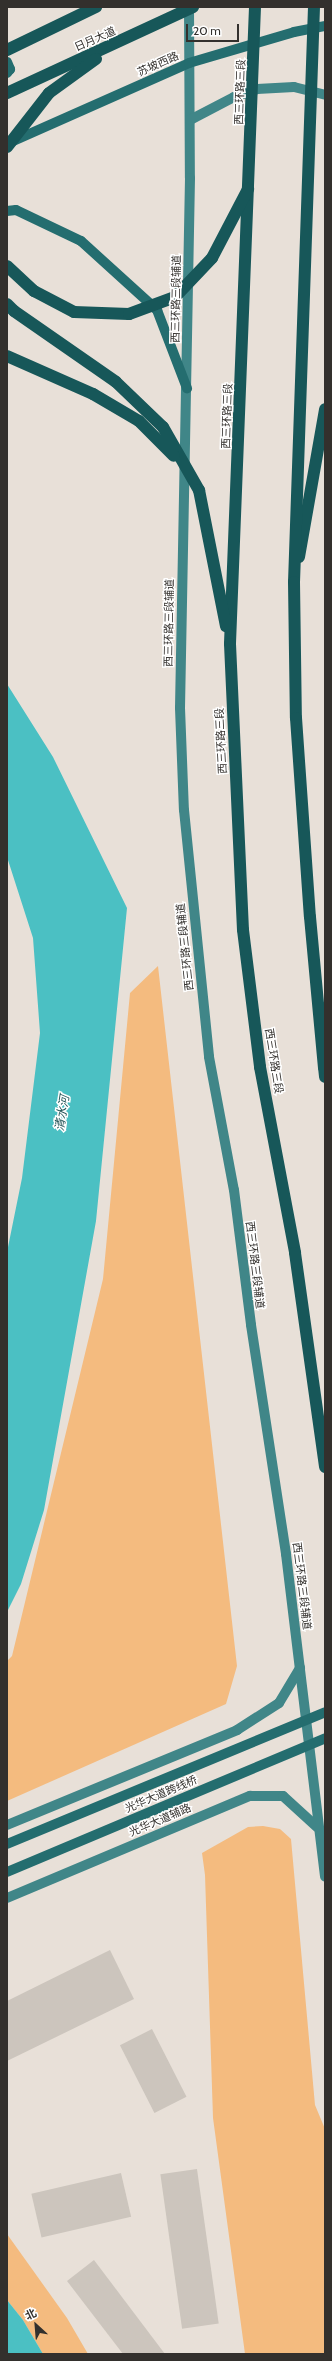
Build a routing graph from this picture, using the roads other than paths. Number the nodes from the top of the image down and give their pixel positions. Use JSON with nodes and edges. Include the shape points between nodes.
{"nodes":[{"id":1,"x":96,"y":7,"type":"edge"},
{"id":2,"x":189,"y":7,"type":"edge"},
{"id":3,"x":193,"y":7,"type":"edge"},
{"id":4,"x":255,"y":7,"type":"edge"},
{"id":5,"x":314,"y":7,"type":"edge"},
{"id":6,"x":325,"y":26,"type":"edge"},
{"id":7,"x":117,"y":44,"type":"junction"},
{"id":8,"x":7,"y":50,"type":"edge"},
{"id":9,"x":7,"y":62,"type":"edge"},
{"id":10,"x":189,"y":64,"type":"junction"},
{"id":11,"x":7,"y":73,"type":"edge"},
{"id":12,"x":7,"y":93,"type":"edge"},
{"id":13,"x":325,"y":95,"type":"edge"},
{"id":14,"x":190,"y":120,"type":"junction"},
{"id":15,"x":7,"y":145,"type":"edge"},
{"id":16,"x":250,"y":186,"type":"junction"},
{"id":17,"x":7,"y":210,"type":"edge"},
{"id":18,"x":7,"y":266,"type":"edge"},
{"id":19,"x":7,"y":304,"type":"edge"},
{"id":20,"x":7,"y":356,"type":"edge"},
{"id":21,"x":187,"y":388,"type":"junction"},
{"id":22,"x":325,"y":409,"type":"edge"},
{"id":23,"x":196,"y":485,"type":"junction"},
{"id":24,"x":294,"y":582,"type":"junction"},
{"id":25,"x":230,"y":644,"type":"junction"},
{"id":26,"x":324,"y":1072,"type":"edge"},
{"id":27,"x":325,"y":1467,"type":"edge"},
{"id":28,"x":300,"y":1668,"type":"junction"},
{"id":29,"x":325,"y":1712,"type":"edge"},
{"id":30,"x":325,"y":1738,"type":"edge"},
{"id":31,"x":7,"y":1826,"type":"edge"},
{"id":32,"x":317,"y":1827,"type":"junction"},
{"id":33,"x":7,"y":1844,"type":"edge"},
{"id":34,"x":7,"y":1872,"type":"edge"},
{"id":35,"x":325,"y":1877,"type":"edge"},
{"id":36,"x":7,"y":1898,"type":"edge"}],
"edges":[{"from":1,"to":8,"type":"highway"},
{"from":2,"to":10,"type":"main road","name":"西三环路三段辅道"},
{"from":3,"to":7,"type":"highway","name":"日月大道","bridge":true},
{"from":4,"to":16,"type":"highway","name":"西三环路三段","bridge":true},
{"from":5,"to":24,"type":"highway","bridge":true},
{"from":6,"to":10,"type":"main road","name":"苏坡西路","via":[[294,32]]},
{"from":7,"to":12,"type":"highway","name":"日月大道","bridge":true},
{"from":7,"to":15,"type":"highway","bridge":true,"via":[[49,93]]},
{"from":9,"to":11,"type":"main road","via":[[10,69]]},
{"from":10,"to":14,"type":"main road","name":"西三环路三段辅道"},
{"from":10,"to":15,"type":"main road","name":"苏坡西路"},
{"from":13,"to":14,"type":"main road","via":[[294,87],[257,89],[234,96]]},
{"from":14,"to":21,"type":"main road","name":"西三环路三段辅道"},
{"from":16,"to":18,"type":"highway","bridge":true,"via":[[212,258],[175,297],[129,314],[74,312],[34,291]]},
{"from":16,"to":25,"type":"highway","name":"西三环路三段","bridge":true},
{"from":17,"to":21,"type":"main road","via":[[16,210],[81,241],[157,310]]},
{"from":19,"to":23,"type":"highway","bridge":true,"via":[[14,312],[116,382],[163,426]]},
{"from":20,"to":23,"type":"highway","bridge":true,"via":[[93,394],[138,422],[168,448]]},
{"from":21,"to":28,"type":"main road","name":"西三环路三段辅道","via":[[181,526],[180,708],[184,810],[210,1057],[234,1190]]},
{"from":22,"to":24,"type":"highway","bridge":true},
{"from":23,"to":25,"type":"highway","bridge":true},
{"from":24,"to":26,"type":"highway","bridge":true,"via":[[296,718]]},
{"from":25,"to":27,"type":"highway","name":"西三环路三段","bridge":true,"via":[[243,930],[260,1067],[295,1253]]},
{"from":28,"to":31,"type":"main road","via":[[279,1703],[237,1730]]},
{"from":28,"to":32,"type":"main road","name":"西三环路三段辅道"},
{"from":29,"to":33,"type":"main road","name":"光华大道跨线桥","bridge":true},
{"from":30,"to":34,"type":"main road","name":"光华大道跨线桥","bridge":true},
{"from":32,"to":35,"type":"main road","name":"西三环路三段辅道"},
{"from":32,"to":36,"type":"main road","name":"光华大道辅路","via":[[283,1796],[250,1796]]}]}
